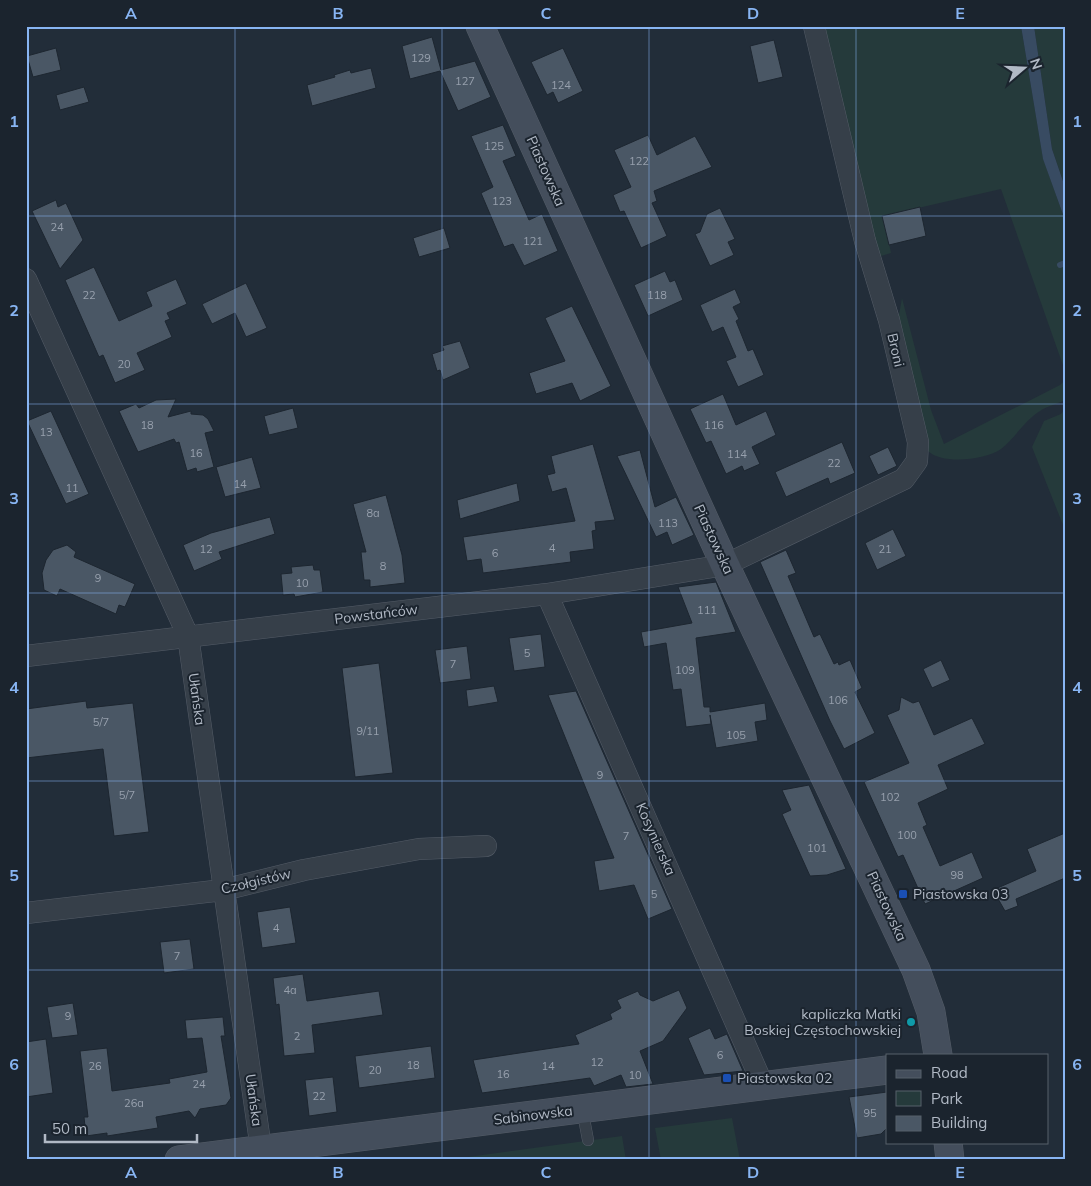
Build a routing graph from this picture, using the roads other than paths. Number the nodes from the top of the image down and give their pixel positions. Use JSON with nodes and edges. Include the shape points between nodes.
{"nodes":[{"id":1,"x":480,"y":26,"type":"edge"},
{"id":2,"x":814,"y":26,"type":"edge"},
{"id":3,"x":26,"y":279,"type":"edge"},
{"id":4,"x":725,"y":565,"type":"junction"},
{"id":5,"x":547,"y":594,"type":"junction"},
{"id":6,"x":188,"y":636,"type":"junction"},
{"id":7,"x":26,"y":656,"type":"edge"},
{"id":8,"x":486,"y":846,"type":"dead end"},
{"id":9,"x":223,"y":890,"type":"junction"},
{"id":10,"x":26,"y":913,"type":"edge"},
{"id":11,"x":938,"y":1054,"type":"edge"},
{"id":12,"x":886,"y":1070,"type":"edge"},
{"id":13,"x":763,"y":1085,"type":"junction"},
{"id":14,"x":582,"y":1108,"type":"junction"},
{"id":15,"x":588,"y":1140,"type":"dead end"},
{"id":16,"x":948,"y":1144,"type":"edge"},
{"id":17,"x":261,"y":1150,"type":"junction"},
{"id":18,"x":179,"y":1160,"type":"edge"},
{"id":19,"x":950,"y":1160,"type":"edge"}],
"edges":[{"from":1,"to":4,"type":"street","name":"Piastowska"},
{"from":2,"to":4,"type":"street","name":"Broni","via":[[865,241],[889,320],[916,432],[917,460],[904,479]]},
{"from":3,"to":6,"type":"street","name":"Ułańska"},
{"from":4,"to":5,"type":"street","name":"Powstańców"},
{"from":4,"to":11,"type":"street","name":"Piastowska","via":[[916,970],[931,1012]]},
{"from":5,"to":6,"type":"street","name":"Powstańców"},
{"from":5,"to":13,"type":"street","name":"Kosynierska"},
{"from":6,"to":7,"type":"street","name":"Powstańców"},
{"from":6,"to":9,"type":"street","name":"Ułańska"},
{"from":8,"to":9,"type":"street","name":"Czołgistów","via":[[409,851],[304,870]]},
{"from":9,"to":10,"type":"street","name":"Czołgistów"},
{"from":9,"to":17,"type":"street","name":"Ułańska"},
{"from":12,"to":13,"type":"street","name":"Sabinowska"},
{"from":13,"to":14,"type":"street","name":"Sabinowska"},
{"from":14,"to":15,"type":"lane"},
{"from":14,"to":17,"type":"street","name":"Sabinowska"},
{"from":16,"to":19,"type":"street"},
{"from":17,"to":18,"type":"street","name":"Sabinowska"}]}
